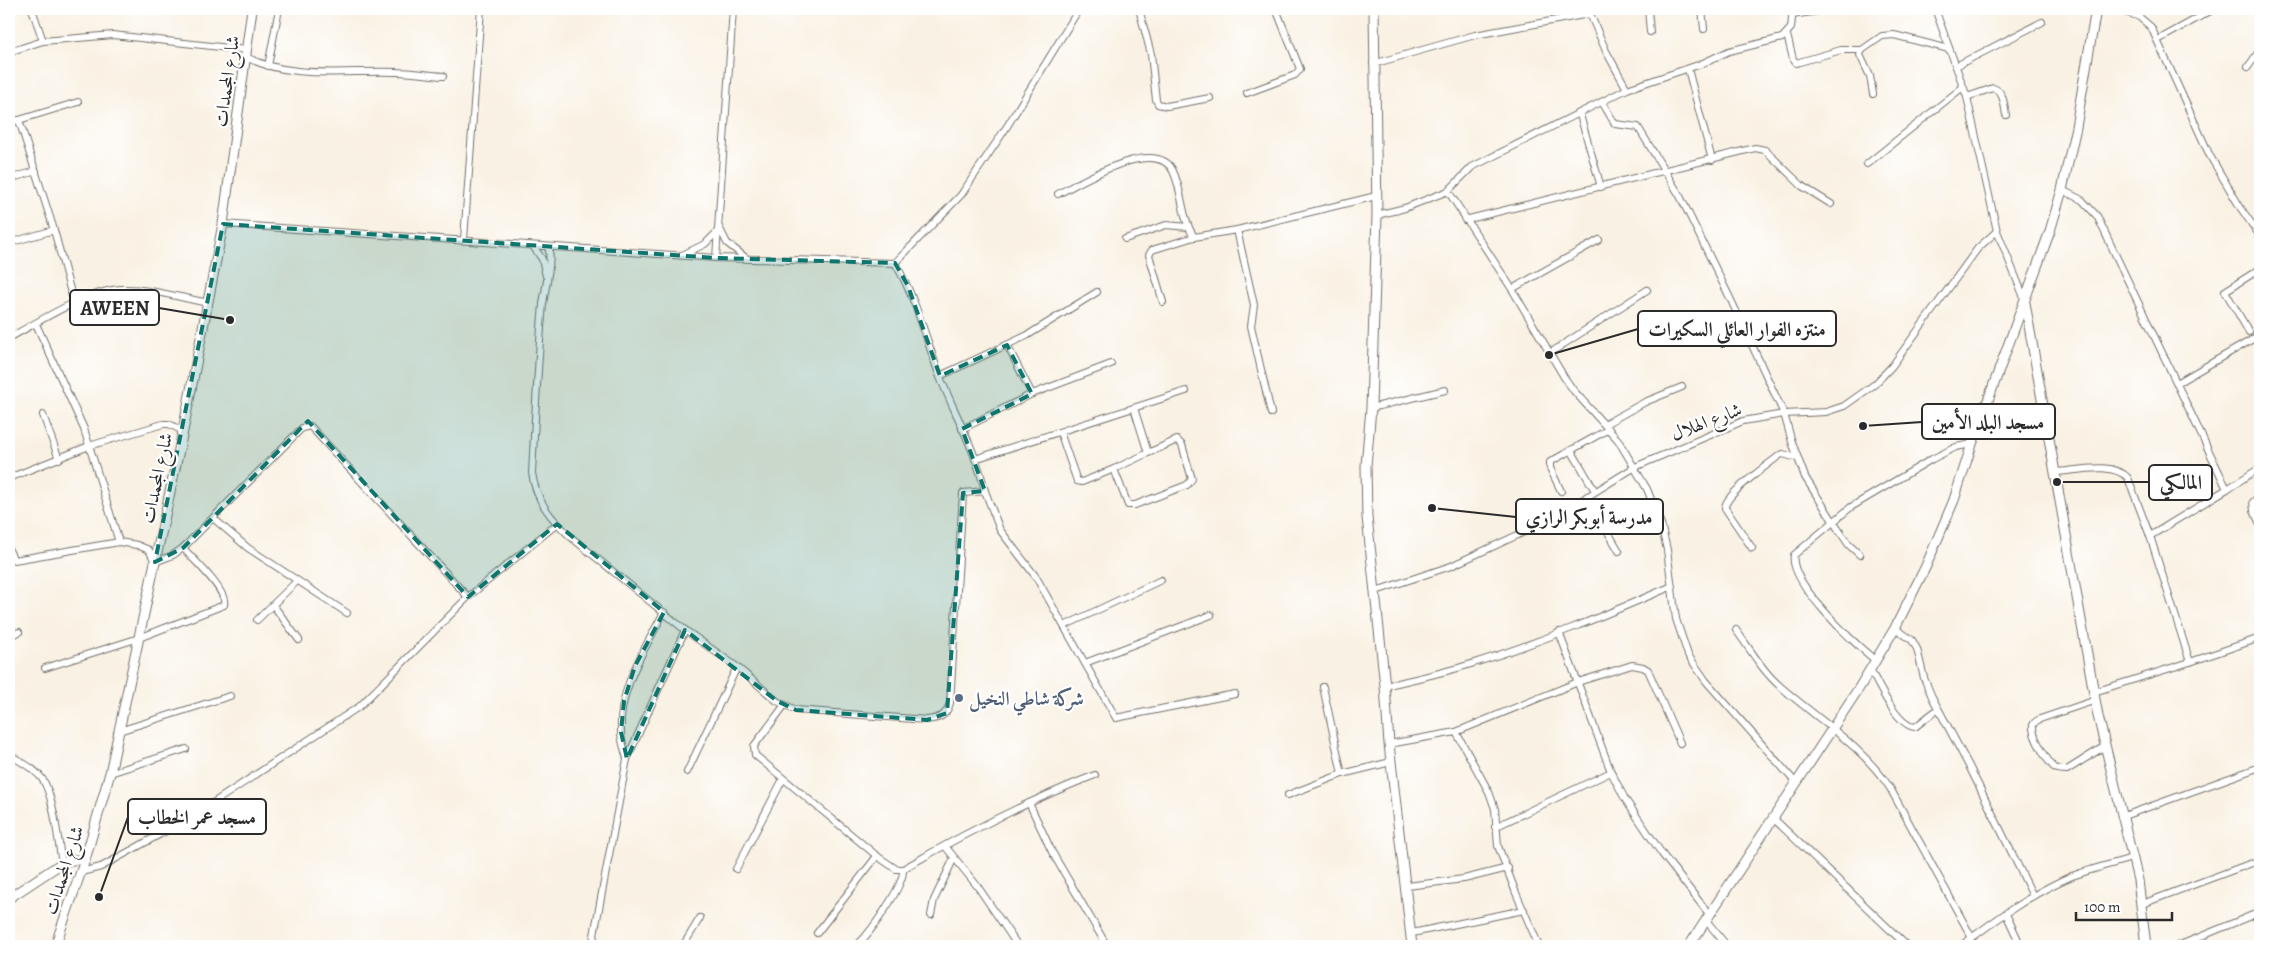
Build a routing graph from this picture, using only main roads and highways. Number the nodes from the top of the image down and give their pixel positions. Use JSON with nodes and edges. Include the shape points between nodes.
{"nodes":[{"id":1,"x":252,"y":9,"type":"edge"},
{"id":2,"x":1374,"y":9,"type":"edge"},
{"id":3,"x":2096,"y":9,"type":"edge"},
{"id":4,"x":2025,"y":300,"type":"junction"},
{"id":5,"x":85,"y":860,"type":"junction"},
{"id":6,"x":9,"y":898,"type":"edge"},
{"id":7,"x":55,"y":946,"type":"edge"},
{"id":8,"x":1412,"y":946,"type":"edge"},
{"id":9,"x":1689,"y":946,"type":"edge"},
{"id":10,"x":2146,"y":946,"type":"edge"}],
"edges":[{"from":1,"to":5,"type":"main road","name":"شارع المجمدات","via":[[209,303],[110,773]]},
{"from":2,"to":8,"type":"main road","via":[[1377,215],[1367,500],[1389,744]]},
{"from":3,"to":4,"type":"main road","via":[[2062,190]]},
{"from":4,"to":9,"type":"main road","via":[[1951,508],[1895,628]]},
{"from":4,"to":10,"type":"main road","via":[[2095,696],[2142,904]]},
{"from":5,"to":6,"type":"main road","via":[[62,863]]},
{"from":5,"to":7,"type":"main road","name":"شارع المجمدات"}]}
